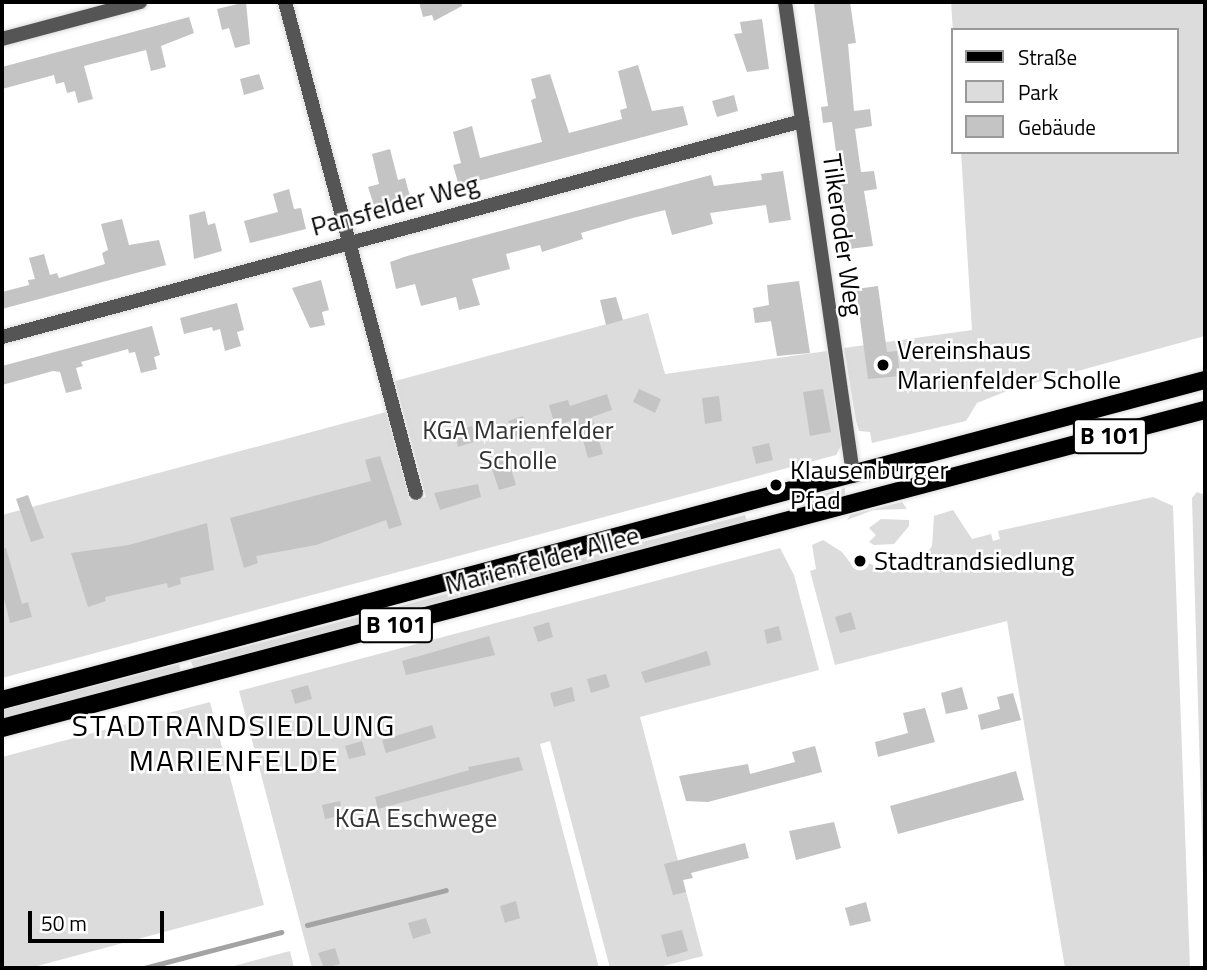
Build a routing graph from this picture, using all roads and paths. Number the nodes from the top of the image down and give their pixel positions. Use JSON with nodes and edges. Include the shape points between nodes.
{"nodes":[{"id":1,"x":140,"y":2,"type":"edge"},
{"id":2,"x":285,"y":2,"type":"edge"},
{"id":3,"x":785,"y":2,"type":"edge"},
{"id":4,"x":2,"y":39,"type":"edge"},
{"id":5,"x":802,"y":121,"type":"junction"},
{"id":6,"x":350,"y":243,"type":"junction"},
{"id":7,"x":2,"y":337,"type":"edge"},
{"id":8,"x":1205,"y":380,"type":"edge"},
{"id":9,"x":1205,"y":410,"type":"edge"},
{"id":10,"x":853,"y":476,"type":"junction"},
{"id":11,"x":416,"y":493,"type":"dead end"},
{"id":12,"x":2,"y":700,"type":"edge"},
{"id":13,"x":2,"y":729,"type":"edge"}],
"edges":[{"from":1,"to":4,"type":"street"},
{"from":2,"to":6,"type":"street"},
{"from":3,"to":5,"type":"street","name":"Tilkeroder Weg"},
{"from":5,"to":6,"type":"street","name":"Pansfelder Weg"},
{"from":5,"to":10,"type":"street","name":"Tilkeroder Weg"},
{"from":6,"to":7,"type":"street","name":"Pansfelder Weg"},
{"from":6,"to":11,"type":"street"},
{"from":8,"to":10,"type":"main road","name":"Marienfelder Allee","number":"B 101"},
{"from":9,"to":13,"type":"main road","name":"Marienfelder Allee","number":"B 101"},
{"from":10,"to":12,"type":"main road","name":"Marienfelder Allee","number":"B 101"}]}
